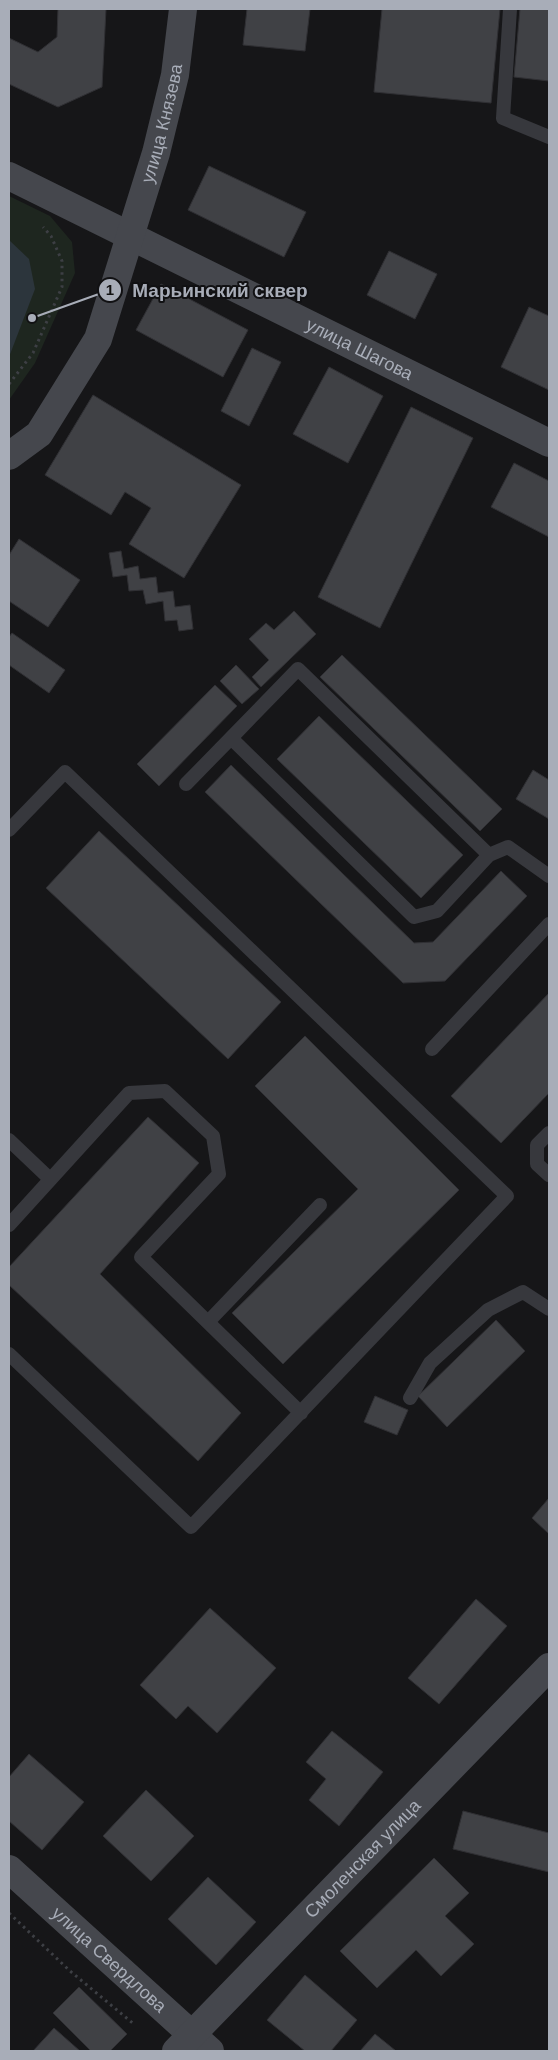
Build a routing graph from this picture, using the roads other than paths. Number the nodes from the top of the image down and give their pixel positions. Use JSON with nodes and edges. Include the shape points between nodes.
{"nodes":[{"id":1,"x":183,"y":9,"type":"edge"},
{"id":2,"x":510,"y":9,"type":"edge"},
{"id":3,"x":549,"y":136,"type":"edge"},
{"id":4,"x":9,"y":176,"type":"edge"},
{"id":5,"x":131,"y":237,"type":"junction"},
{"id":6,"x":549,"y":444,"type":"edge"},
{"id":7,"x":9,"y":456,"type":"edge"},
{"id":8,"x":231,"y":738,"type":"junction"},
{"id":9,"x":186,"y":784,"type":"dead end"},
{"id":10,"x":9,"y":830,"type":"edge"},
{"id":11,"x":488,"y":855,"type":"junction"},
{"id":12,"x":549,"y":876,"type":"edge"},
{"id":13,"x":549,"y":924,"type":"edge"},
{"id":14,"x":432,"y":1049,"type":"dead end"},
{"id":15,"x":549,"y":1133,"type":"edge"},
{"id":16,"x":9,"y":1140,"type":"edge"},
{"id":17,"x":549,"y":1175,"type":"edge"},
{"id":18,"x":50,"y":1179,"type":"junction"},
{"id":19,"x":320,"y":1205,"type":"dead end"},
{"id":20,"x":9,"y":1225,"type":"edge"},
{"id":21,"x":549,"y":1309,"type":"edge"},
{"id":22,"x":208,"y":1322,"type":"junction"},
{"id":23,"x":11,"y":1360,"type":"edge"},
{"id":24,"x":410,"y":1398,"type":"dead end"},
{"id":25,"x":300,"y":1413,"type":"junction"},
{"id":26,"x":549,"y":1667,"type":"edge"},
{"id":27,"x":9,"y":1869,"type":"edge"},
{"id":28,"x":192,"y":2046,"type":"edge"}],
"edges":[{"from":1,"to":5,"type":"main road","name":"улица Князева","via":[[175,75]]},
{"from":2,"to":3,"type":"lane","via":[[503,118]]},
{"from":4,"to":5,"type":"main road","name":"улица Шагова"},
{"from":5,"to":6,"type":"main road","name":"улица Шагова"},
{"from":5,"to":7,"type":"main road","name":"улица Князева","via":[[98,339],[39,434]]},
{"from":8,"to":9,"type":"lane"},
{"from":8,"to":11,"type":"lane","via":[[414,916],[437,911]]},
{"from":8,"to":11,"type":"lane","via":[[298,669]]},
{"from":10,"to":25,"type":"lane","via":[[65,772],[508,1196]]},
{"from":11,"to":12,"type":"lane","via":[[508,847]]},
{"from":13,"to":14,"type":"lane"},
{"from":15,"to":17,"type":"lane","via":[[537,1145],[537,1164]]},
{"from":16,"to":18,"type":"lane"},
{"from":18,"to":20,"type":"lane"},
{"from":18,"to":22,"type":"lane","via":[[129,1093],[165,1091],[213,1136],[219,1174],[141,1257]]},
{"from":19,"to":22,"type":"lane"},
{"from":21,"to":24,"type":"lane","via":[[524,1292],[488,1310],[430,1363]]},
{"from":22,"to":25,"type":"lane"},
{"from":23,"to":25,"type":"lane","via":[[191,1527]]},
{"from":26,"to":28,"type":"main road","name":"Смоленская улица"},
{"from":27,"to":28,"type":"main road","name":"улица Свердлова"}]}
